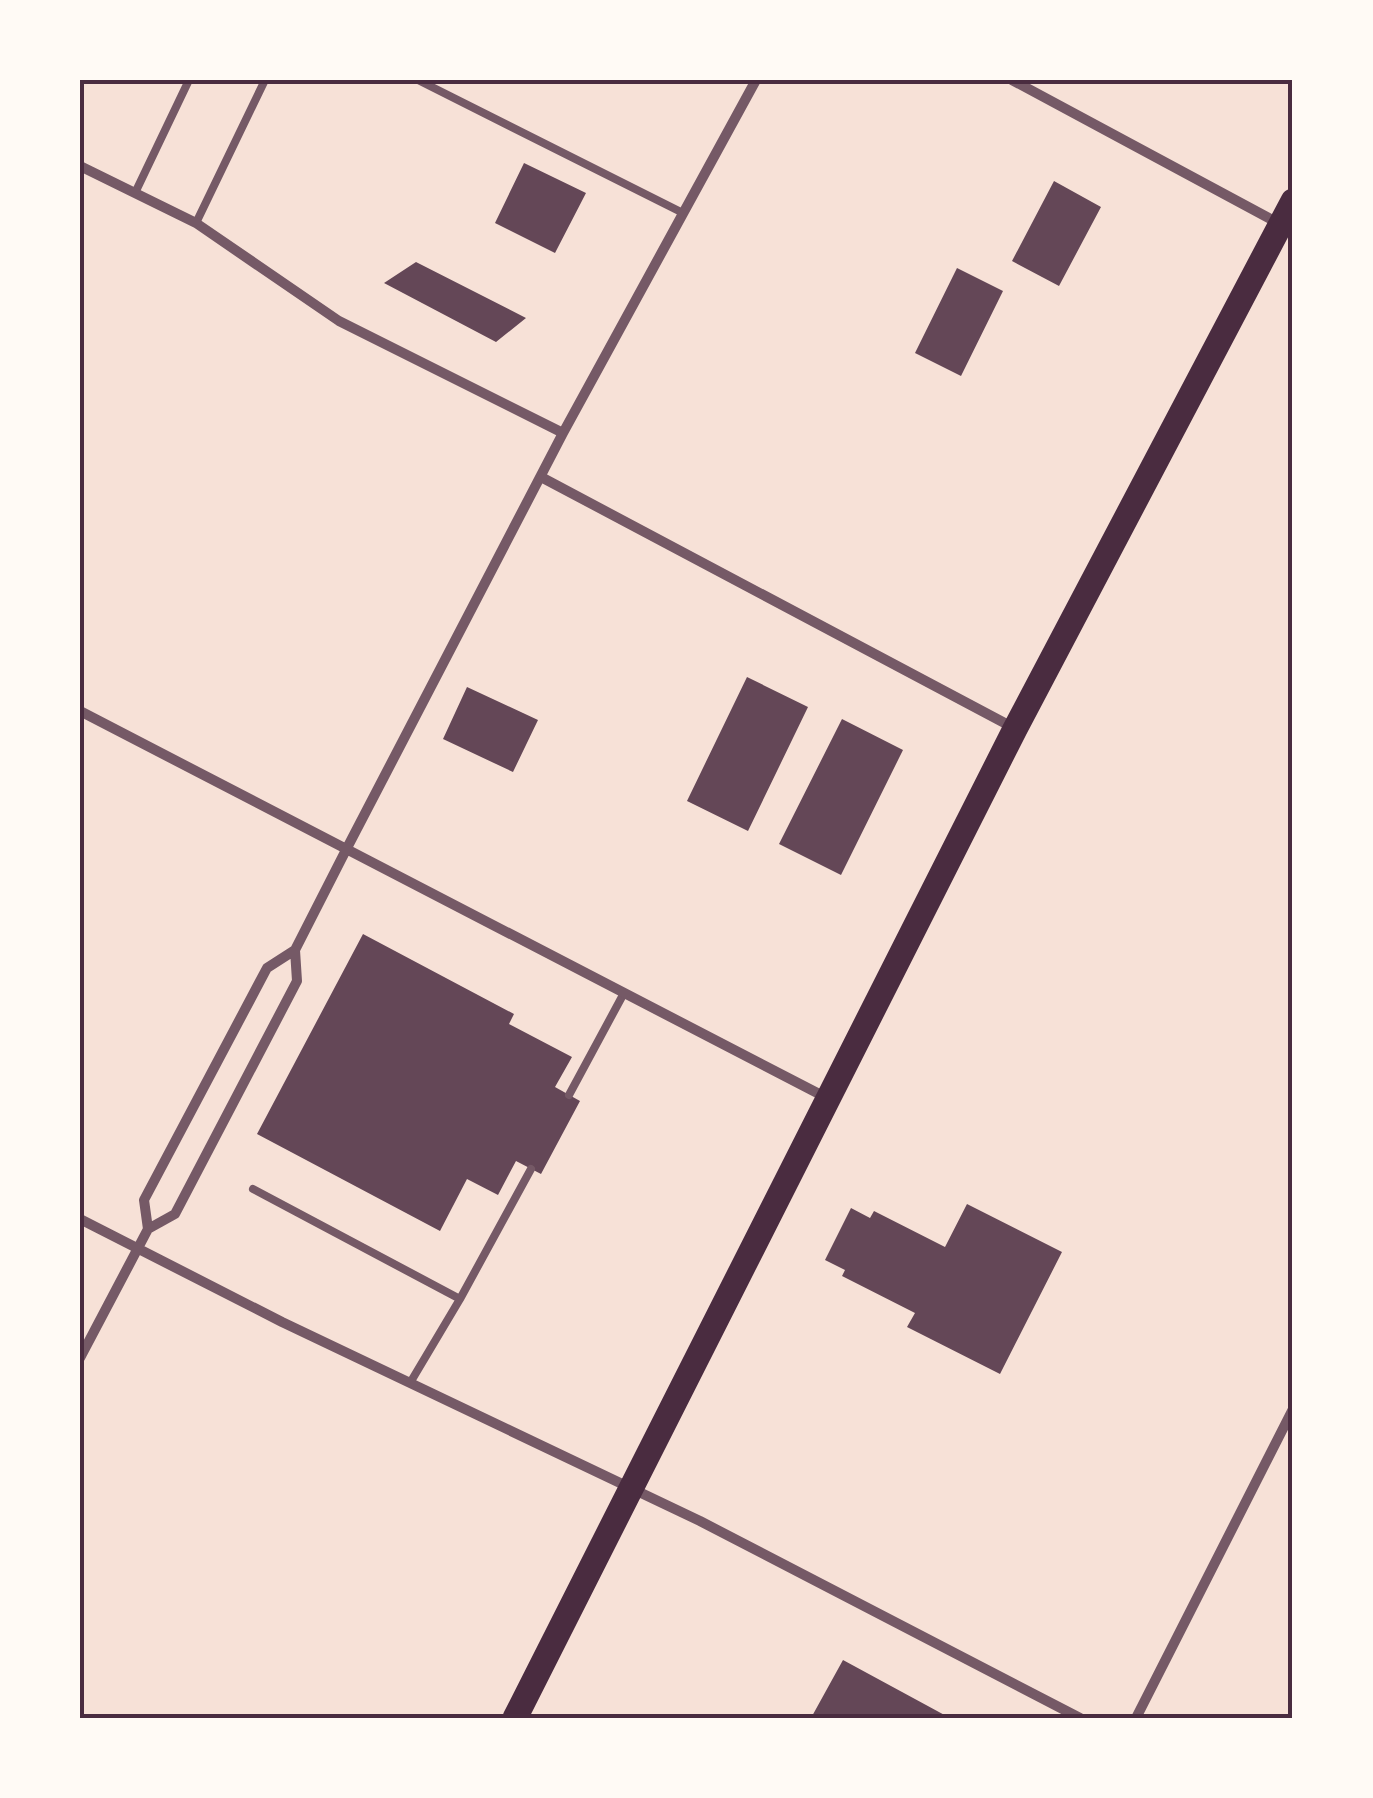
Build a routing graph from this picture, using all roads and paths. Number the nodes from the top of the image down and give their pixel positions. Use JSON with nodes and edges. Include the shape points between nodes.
{"nodes":[{"id":1,"x":189,"y":80,"type":"edge"},
{"id":2,"x":265,"y":80,"type":"edge"},
{"id":3,"x":418,"y":80,"type":"edge"},
{"id":4,"x":756,"y":80,"type":"edge"},
{"id":5,"x":1012,"y":80,"type":"edge"},
{"id":6,"x":80,"y":166,"type":"edge"},
{"id":7,"x":135,"y":194,"type":"junction"},
{"id":8,"x":1293,"y":201,"type":"edge"},
{"id":9,"x":684,"y":214,"type":"junction"},
{"id":10,"x":196,"y":224,"type":"junction"},
{"id":11,"x":1287,"y":228,"type":"edge"},
{"id":12,"x":564,"y":433,"type":"junction"},
{"id":13,"x":541,"y":477,"type":"junction"},
{"id":14,"x":80,"y":711,"type":"edge"},
{"id":15,"x":1014,"y":729,"type":"junction"},
{"id":16,"x":347,"y":848,"type":"junction"},
{"id":17,"x":296,"y":950,"type":"junction"},
{"id":18,"x":624,"y":993,"type":"junction"},
{"id":19,"x":569,"y":1095,"type":"dead end"},
{"id":20,"x":828,"y":1098,"type":"junction"},
{"id":21,"x":531,"y":1169,"type":"dead end"},
{"id":22,"x":253,"y":1188,"type":"dead end"},
{"id":23,"x":80,"y":1219,"type":"edge"},
{"id":24,"x":148,"y":1229,"type":"junction"},
{"id":25,"x":139,"y":1248,"type":"junction"},
{"id":26,"x":460,"y":1299,"type":"junction"},
{"id":27,"x":80,"y":1358,"type":"edge"},
{"id":28,"x":410,"y":1383,"type":"junction"},
{"id":29,"x":1293,"y":1410,"type":"edge"},
{"id":30,"x":631,"y":1489,"type":"junction"},
{"id":31,"x":515,"y":1718,"type":"edge"},
{"id":32,"x":1080,"y":1718,"type":"edge"},
{"id":33,"x":1136,"y":1718,"type":"edge"}],
"edges":[{"from":1,"to":7,"type":"lane"},
{"from":2,"to":10,"type":"lane"},
{"from":3,"to":9,"type":"lane"},
{"from":4,"to":9,"type":"street"},
{"from":5,"to":11,"type":"street"},
{"from":6,"to":7,"type":"street"},
{"from":7,"to":10,"type":"street"},
{"from":8,"to":11,"type":"main road"},
{"from":9,"to":12,"type":"street"},
{"from":10,"to":12,"type":"street","via":[[338,321]]},
{"from":11,"to":15,"type":"main road"},
{"from":12,"to":13,"type":"street"},
{"from":13,"to":15,"type":"street"},
{"from":13,"to":16,"type":"street"},
{"from":14,"to":16,"type":"street"},
{"from":15,"to":20,"type":"main road"},
{"from":16,"to":17,"type":"street"},
{"from":16,"to":18,"type":"street"},
{"from":17,"to":24,"type":"street","via":[[297,981],[175,1214]]},
{"from":17,"to":24,"type":"street","via":[[267,968],[144,1200]]},
{"from":18,"to":19,"type":"lane"},
{"from":18,"to":20,"type":"street"},
{"from":20,"to":30,"type":"main road"},
{"from":21,"to":26,"type":"lane"},
{"from":22,"to":26,"type":"lane"},
{"from":23,"to":25,"type":"street"},
{"from":24,"to":25,"type":"street"},
{"from":25,"to":27,"type":"street"},
{"from":25,"to":28,"type":"street"},
{"from":26,"to":28,"type":"lane"},
{"from":28,"to":30,"type":"street"},
{"from":29,"to":33,"type":"street"},
{"from":30,"to":31,"type":"main road"},
{"from":30,"to":32,"type":"street"}]}
